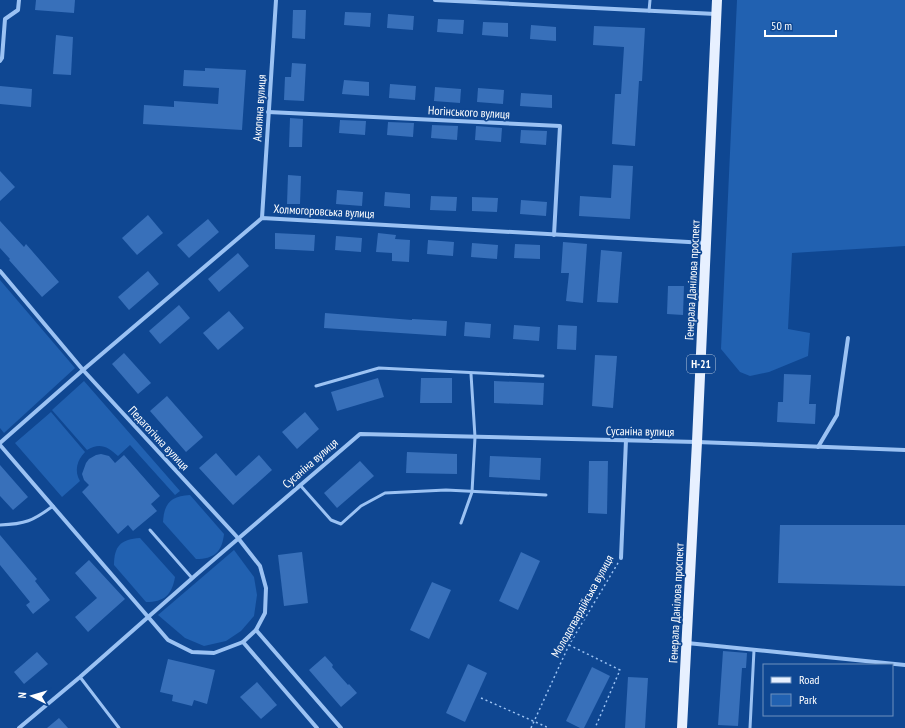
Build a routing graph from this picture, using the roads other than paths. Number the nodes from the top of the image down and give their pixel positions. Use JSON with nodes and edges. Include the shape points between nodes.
{"nodes":[{"id":1,"x":19,"y":0,"type":"edge"},
{"id":2,"x":276,"y":0,"type":"edge"},
{"id":3,"x":435,"y":0,"type":"edge"},
{"id":4,"x":650,"y":0,"type":"edge"},
{"id":5,"x":717,"y":0,"type":"edge"},
{"id":6,"x":649,"y":11,"type":"junction"},
{"id":7,"x":716,"y":14,"type":"junction"},
{"id":8,"x":0,"y":61,"type":"edge"},
{"id":9,"x":268,"y":112,"type":"junction"},
{"id":10,"x":262,"y":218,"type":"junction"},
{"id":11,"x":554,"y":235,"type":"junction"},
{"id":12,"x":706,"y":243,"type":"junction"},
{"id":13,"x":0,"y":271,"type":"edge"},
{"id":14,"x":848,"y":338,"type":"dead end"},
{"id":15,"x":83,"y":370,"type":"junction"},
{"id":16,"x":472,"y":374,"type":"junction"},
{"id":17,"x":543,"y":376,"type":"dead end"},
{"id":18,"x":316,"y":386,"type":"dead end"},
{"id":19,"x":475,"y":437,"type":"junction"},
{"id":20,"x":626,"y":440,"type":"junction"},
{"id":21,"x":697,"y":442,"type":"junction"},
{"id":22,"x":0,"y":444,"type":"edge"},
{"id":23,"x":818,"y":447,"type":"junction"},
{"id":24,"x":905,"y":450,"type":"edge"},
{"id":25,"x":300,"y":485,"type":"junction"},
{"id":26,"x":472,"y":492,"type":"junction"},
{"id":27,"x":546,"y":495,"type":"dead end"},
{"id":28,"x":53,"y":506,"type":"junction"},
{"id":29,"x":461,"y":523,"type":"dead end"},
{"id":30,"x":0,"y":525,"type":"edge"},
{"id":31,"x":150,"y":530,"type":"dead end"},
{"id":32,"x":238,"y":538,"type":"junction"},
{"id":33,"x":621,"y":558,"type":"road end"},
{"id":34,"x":192,"y":578,"type":"junction"},
{"id":35,"x":149,"y":617,"type":"junction"},
{"id":36,"x":256,"y":630,"type":"junction"},
{"id":37,"x":243,"y":642,"type":"junction"},
{"id":38,"x":687,"y":643,"type":"junction"},
{"id":39,"x":754,"y":650,"type":"junction"},
{"id":40,"x":905,"y":664,"type":"edge"},
{"id":41,"x":80,"y":677,"type":"junction"},
{"id":42,"x":19,"y":728,"type":"edge"},
{"id":43,"x":118,"y":728,"type":"edge"},
{"id":44,"x":317,"y":728,"type":"edge"},
{"id":45,"x":341,"y":728,"type":"edge"},
{"id":46,"x":682,"y":728,"type":"edge"},
{"id":47,"x":750,"y":728,"type":"edge"}],
"edges":[{"from":1,"to":8,"type":"street","via":[[18,10],[5,19]]},
{"from":2,"to":9,"type":"street","name":"Акопяна вулиця"},
{"from":3,"to":6,"type":"street"},
{"from":4,"to":6,"type":"lane"},
{"from":5,"to":7,"type":"main road","name":"Генерала Данілова проспект","number":"Н-21"},
{"from":6,"to":7,"type":"street"},
{"from":7,"to":12,"type":"main road","name":"Генерала Данілова проспект","number":"Н-21"},
{"from":9,"to":10,"type":"street","name":"Акопяна вулиця"},
{"from":9,"to":11,"type":"street","name":"Ногінського вулиця","via":[[560,126]]},
{"from":10,"to":11,"type":"street","name":"Холмогоровська вулиця"},
{"from":10,"to":15,"type":"street","name":"Холмогоровська вулиця"},
{"from":11,"to":12,"type":"street","name":"Холмогоровська вулиця"},
{"from":12,"to":21,"type":"main road","name":"Генерала Данілова проспект","number":"Н-21"},
{"from":13,"to":15,"type":"street","name":"Педагогічна вулиця"},
{"from":14,"to":23,"type":"street","via":[[837,415]]},
{"from":15,"to":22,"type":"street","name":"Холмогоровська вулиця"},
{"from":15,"to":32,"type":"street","name":"Педагогічна вулиця"},
{"from":16,"to":17,"type":"lane"},
{"from":16,"to":18,"type":"lane","via":[[379,368]]},
{"from":16,"to":19,"type":"lane"},
{"from":19,"to":20,"type":"street","name":"Сусаніна вулиця"},
{"from":19,"to":25,"type":"street","name":"Сусаніна вулиця","via":[[360,434]]},
{"from":19,"to":26,"type":"lane"},
{"from":20,"to":21,"type":"street","name":"Сусаніна вулиця"},
{"from":20,"to":33,"type":"street","name":"Молодогвардійська вулиця"},
{"from":21,"to":23,"type":"street","name":"Сусаніна вулиця"},
{"from":21,"to":38,"type":"main road","name":"Генерала Данілова проспект","number":"Н-21"},
{"from":22,"to":28,"type":"street","name":"Педагогічна вулиця"},
{"from":23,"to":24,"type":"street","name":"Сусаніна вулиця"},
{"from":25,"to":26,"type":"lane","via":[[331,520],[341,524],[361,506],[385,493],[446,490]]},
{"from":25,"to":32,"type":"street","name":"Сусаніна вулиця"},
{"from":26,"to":27,"type":"lane"},
{"from":26,"to":29,"type":"lane"},
{"from":28,"to":30,"type":"lane","via":[[38,517],[19,524]]},
{"from":28,"to":35,"type":"street","name":"Педагогічна вулиця"},
{"from":31,"to":34,"type":"lane"},
{"from":32,"to":34,"type":"street","name":"Сусаніна вулиця"},
{"from":32,"to":36,"type":"street","name":"Педагогічна вулиця","via":[[260,566],[266,588],[265,613]]},
{"from":34,"to":35,"type":"street","name":"Сусаніна вулиця"},
{"from":35,"to":37,"type":"street","name":"Педагогічна вулиця","via":[[168,640],[192,652],[214,653]]},
{"from":35,"to":41,"type":"street","name":"Сусаніна вулиця"},
{"from":36,"to":37,"type":"street","name":"Педагогічна вулиця"},
{"from":36,"to":45,"type":"street"},
{"from":37,"to":44,"type":"street"},
{"from":38,"to":39,"type":"street"},
{"from":38,"to":46,"type":"main road","name":"Генерала Данілова проспект","number":"Н-21"},
{"from":39,"to":40,"type":"street"},
{"from":39,"to":47,"type":"lane"},
{"from":41,"to":42,"type":"street","name":"Сусаніна вулиця"},
{"from":41,"to":43,"type":"lane"}]}
